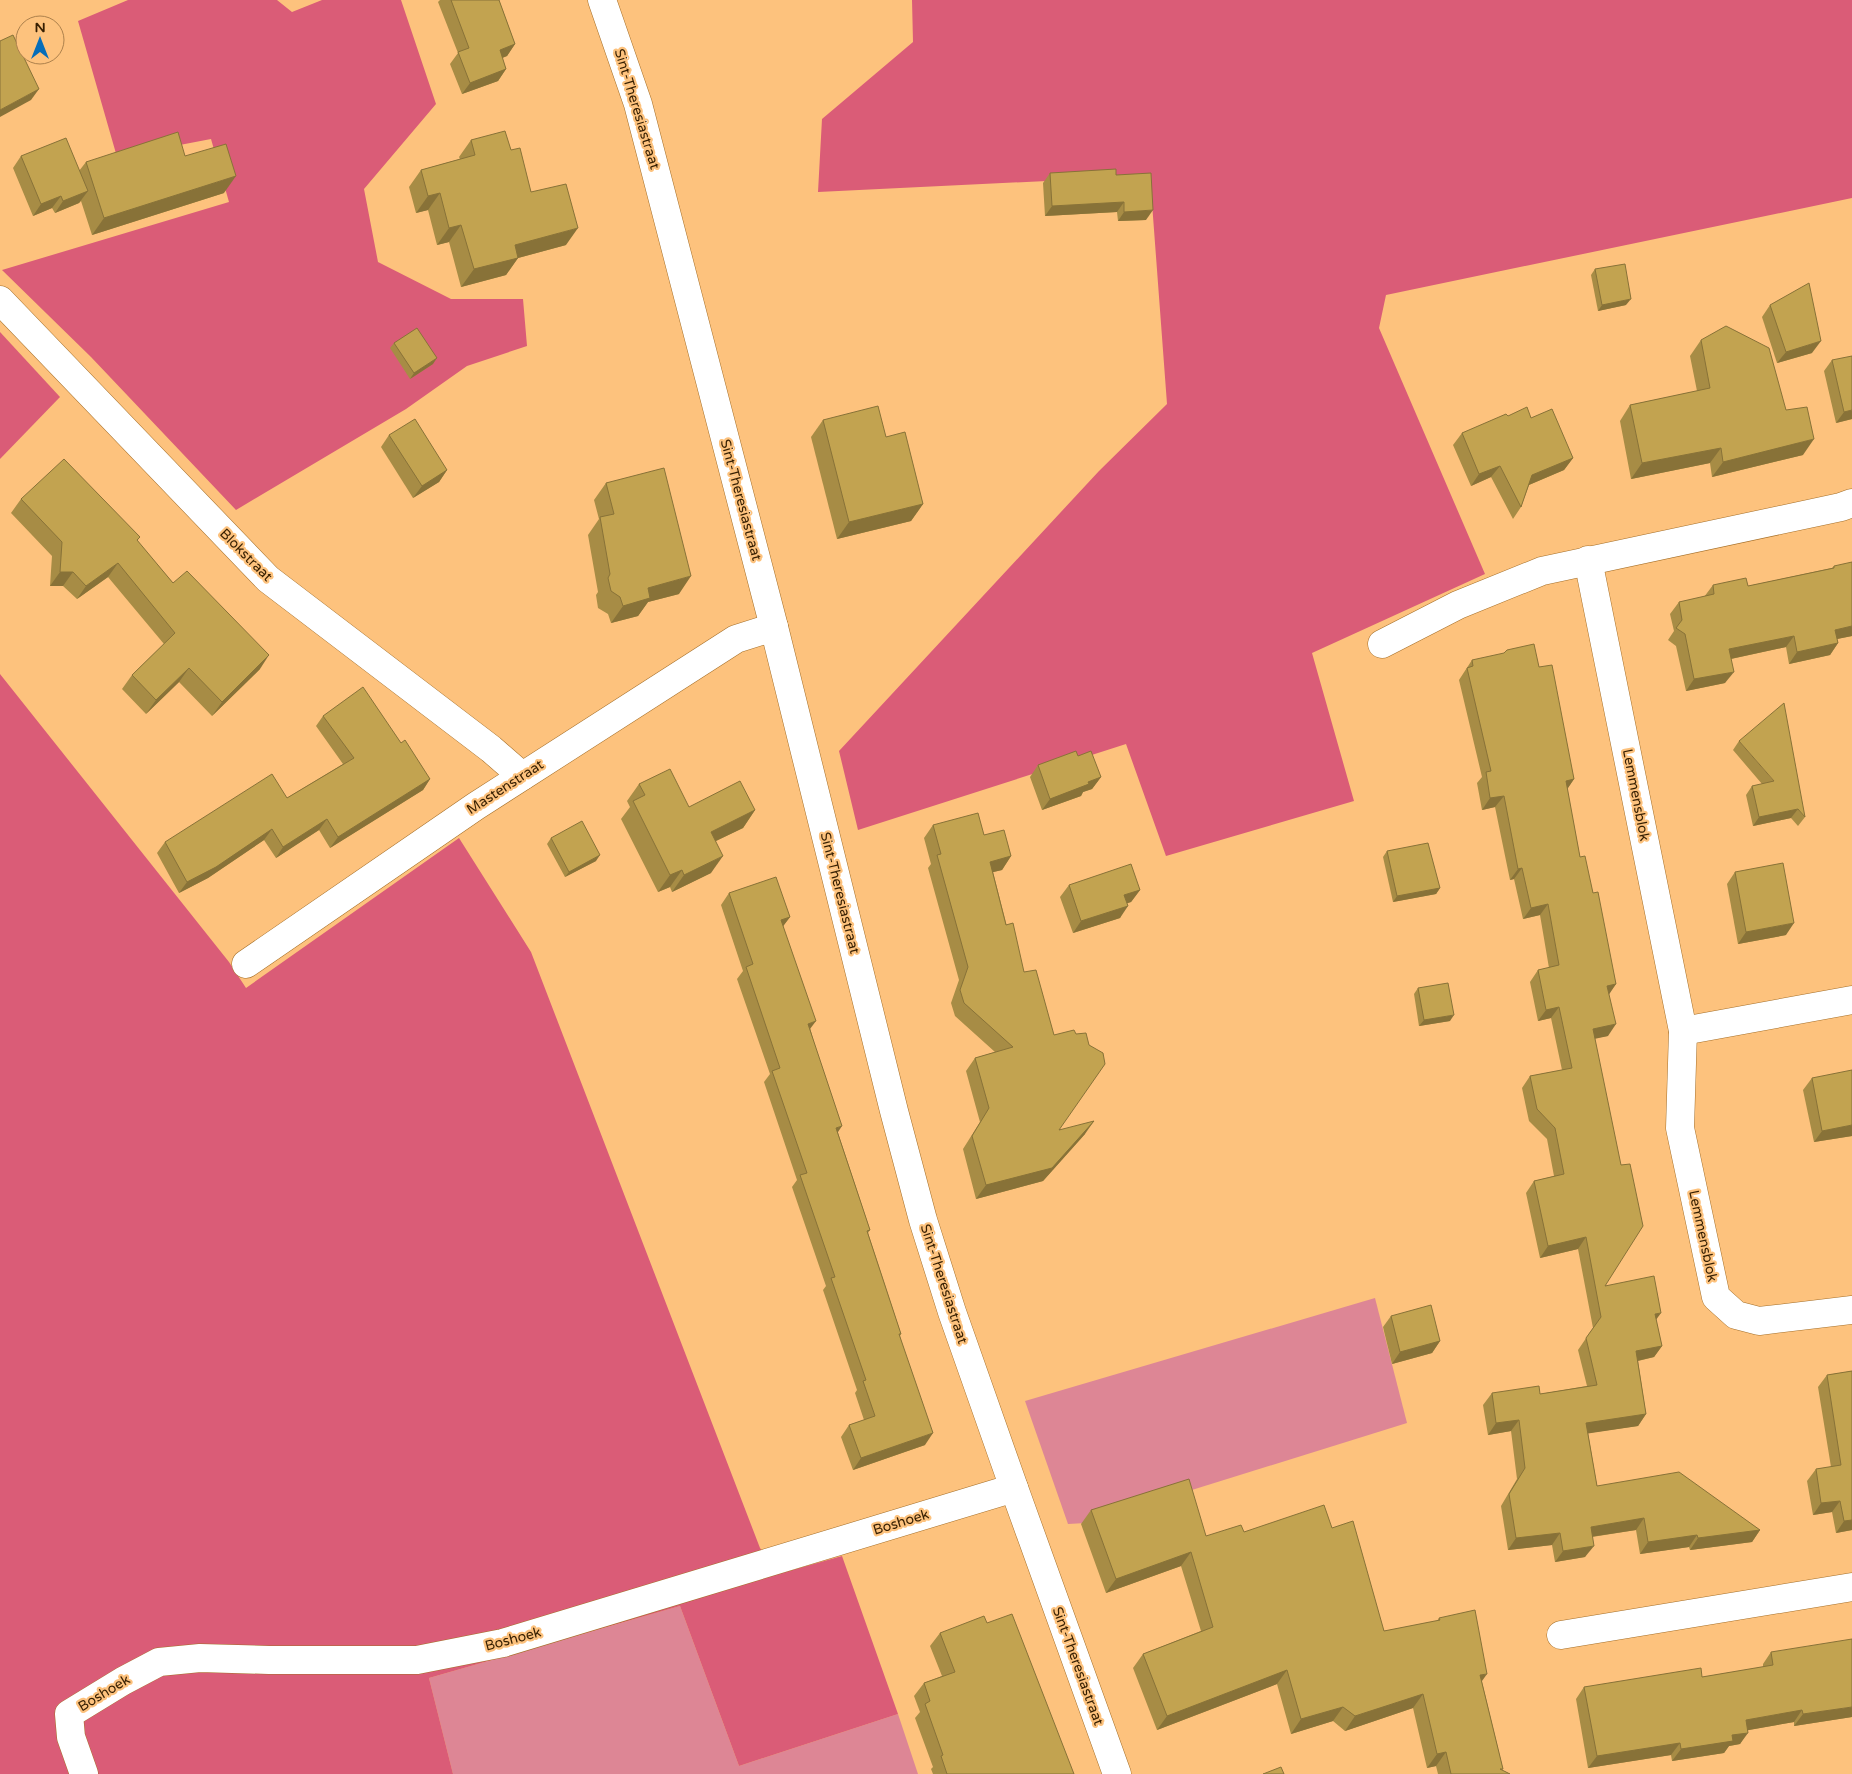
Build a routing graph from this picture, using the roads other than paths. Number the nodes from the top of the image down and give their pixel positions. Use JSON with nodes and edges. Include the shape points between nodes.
{"nodes":[{"id":1,"x":602,"y":0,"type":"edge"},
{"id":2,"x":0,"y":300,"type":"edge"},
{"id":3,"x":1852,"y":503,"type":"edge"},
{"id":4,"x":1588,"y":560,"type":"junction"},
{"id":5,"x":774,"y":627,"type":"junction"},
{"id":6,"x":1382,"y":644,"type":"dead end"},
{"id":7,"x":522,"y":776,"type":"junction"},
{"id":8,"x":246,"y":964,"type":"dead end"},
{"id":9,"x":1852,"y":1000,"type":"edge"},
{"id":10,"x":1683,"y":1031,"type":"junction"},
{"id":11,"x":1852,"y":1310,"type":"edge"},
{"id":12,"x":1014,"y":1488,"type":"junction"},
{"id":13,"x":1852,"y":1587,"type":"edge"},
{"id":14,"x":1561,"y":1635,"type":"dead end"},
{"id":15,"x":84,"y":1774,"type":"edge"},
{"id":16,"x":1118,"y":1774,"type":"edge"}],
"edges":[{"from":1,"to":5,"type":"street","name":"Sint-Theresiastraat","via":[[638,104]]},
{"from":2,"to":7,"type":"street","name":"Blokstraat","via":[[268,579]]},
{"from":3,"to":4,"type":"street"},
{"from":4,"to":6,"type":"street","via":[[1542,571],[1458,605]]},
{"from":4,"to":10,"type":"street","name":"Lemmensblok"},
{"from":5,"to":7,"type":"street","name":"Mastenstraat","via":[[736,639]]},
{"from":5,"to":12,"type":"street","name":"Sint-Theresiastraat","via":[[923,1220]]},
{"from":7,"to":8,"type":"street","name":"Mastenstraat"},
{"from":9,"to":10,"type":"street"},
{"from":10,"to":11,"type":"street","name":"Lemmensblok","via":[[1680,1128],[1716,1297],[1736,1315],[1759,1321]]},
{"from":12,"to":15,"type":"street","name":"Boshoek","via":[[503,1643],[417,1660],[200,1658],[159,1662],[69,1714]]},
{"from":12,"to":16,"type":"street","name":"Sint-Theresiastraat"},
{"from":13,"to":14,"type":"street"}]}
